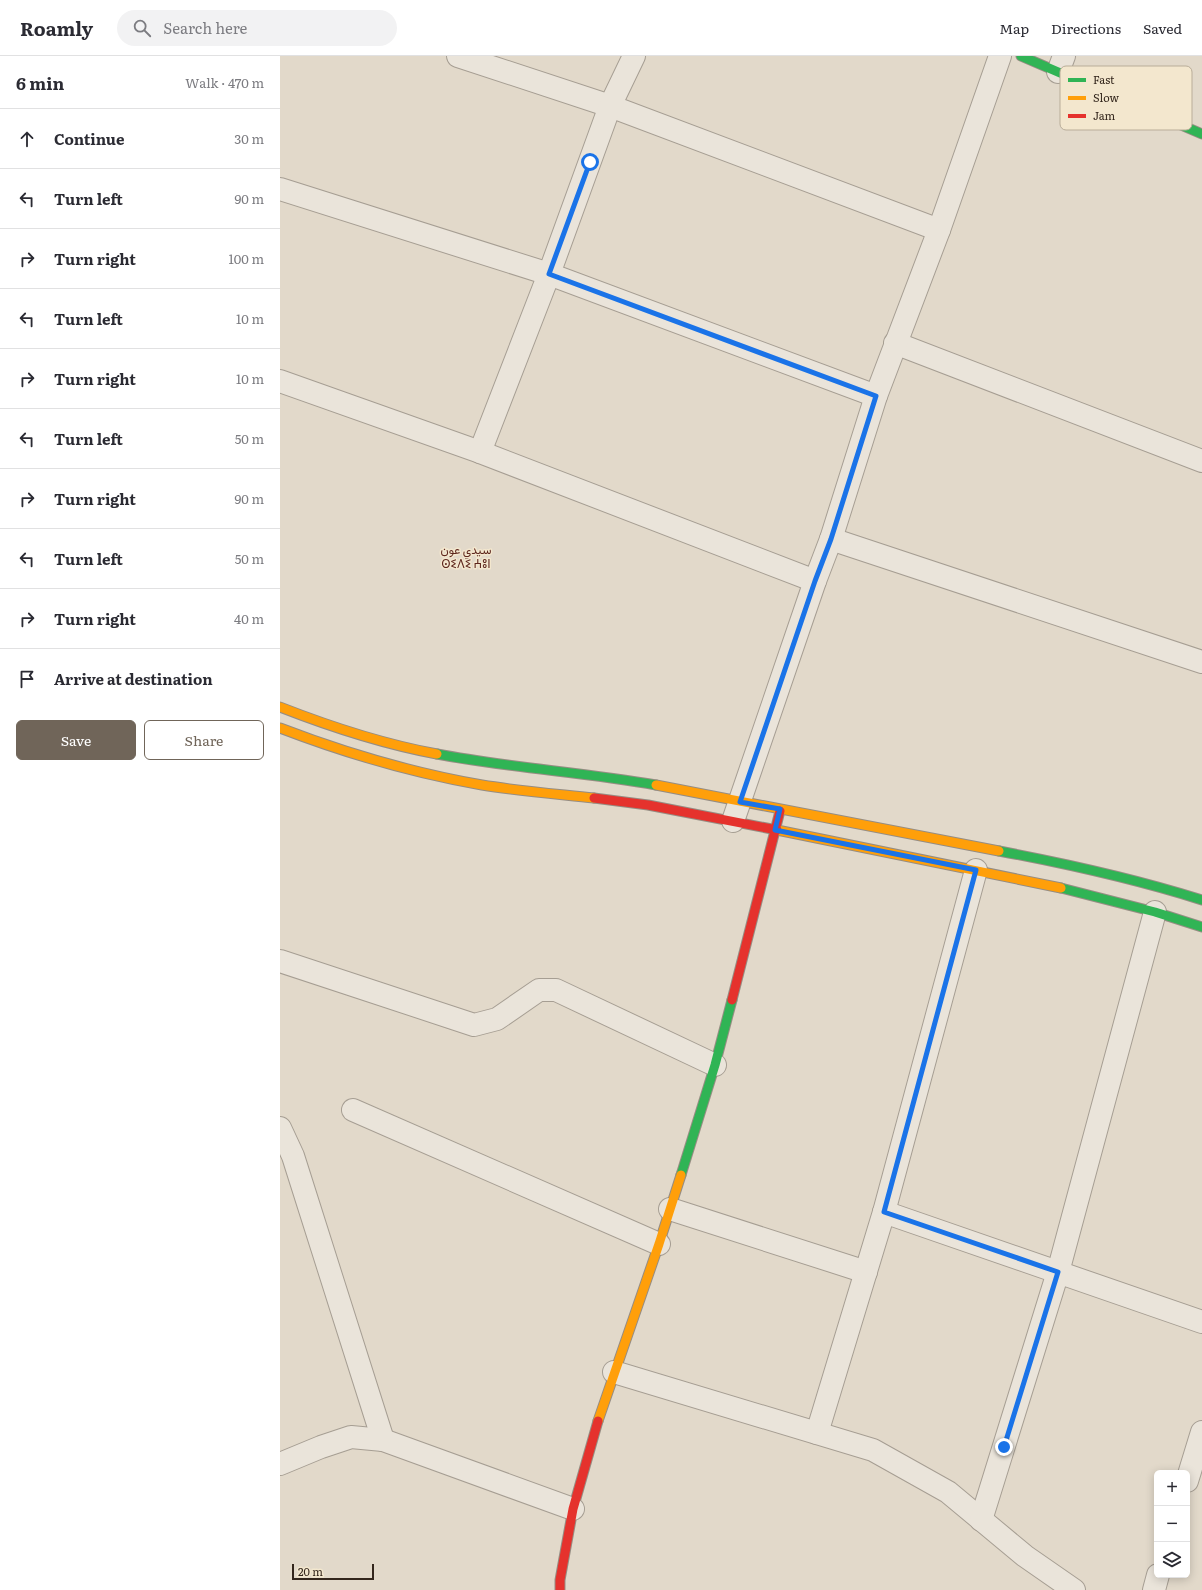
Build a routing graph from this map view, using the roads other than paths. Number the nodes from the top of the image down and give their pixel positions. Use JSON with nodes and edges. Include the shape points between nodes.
{"nodes":[{"id":1,"x":458,"y":56,"type":"edge"},
{"id":2,"x":634,"y":56,"type":"edge"},
{"id":3,"x":1000,"y":56,"type":"edge"},
{"id":4,"x":1021,"y":56,"type":"edge"},
{"id":5,"x":1061,"y":64,"type":"edge"},
{"id":6,"x":610,"y":106,"type":"junction"},
{"id":7,"x":1192,"y":129,"type":"edge"},
{"id":8,"x":1202,"y":134,"type":"edge"},
{"id":9,"x":280,"y":189,"type":"edge"},
{"id":10,"x":939,"y":230,"type":"junction"},
{"id":11,"x":549,"y":274,"type":"junction"},
{"id":12,"x":896,"y":343,"type":"junction"},
{"id":13,"x":280,"y":382,"type":"edge"},
{"id":14,"x":876,"y":396,"type":"junction"},
{"id":15,"x":480,"y":452,"type":"junction"},
{"id":16,"x":1202,"y":461,"type":"edge"},
{"id":17,"x":831,"y":539,"type":"junction"},
{"id":18,"x":815,"y":581,"type":"junction"},
{"id":19,"x":1202,"y":662,"type":"edge"},
{"id":20,"x":280,"y":707,"type":"edge"},
{"id":21,"x":280,"y":728,"type":"edge"},
{"id":22,"x":780,"y":809,"type":"junction"},
{"id":23,"x":736,"y":811,"type":"junction"},
{"id":24,"x":775,"y":830,"type":"junction"},
{"id":25,"x":976,"y":870,"type":"junction"},
{"id":26,"x":1202,"y":900,"type":"edge"},
{"id":27,"x":1155,"y":912,"type":"junction"},
{"id":28,"x":1202,"y":927,"type":"edge"},
{"id":29,"x":280,"y":961,"type":"edge"},
{"id":30,"x":715,"y":1065,"type":"junction"},
{"id":31,"x":353,"y":1110,"type":"dead end"},
{"id":32,"x":280,"y":1128,"type":"edge"},
{"id":33,"x":670,"y":1209,"type":"junction"},
{"id":34,"x":884,"y":1212,"type":"junction"},
{"id":35,"x":659,"y":1244,"type":"junction"},
{"id":36,"x":866,"y":1272,"type":"junction"},
{"id":37,"x":1058,"y":1272,"type":"junction"},
{"id":38,"x":1202,"y":1322,"type":"edge"},
{"id":39,"x":614,"y":1372,"type":"junction"},
{"id":40,"x":1202,"y":1432,"type":"edge"},
{"id":41,"x":817,"y":1433,"type":"junction"},
{"id":42,"x":383,"y":1440,"type":"junction"},
{"id":43,"x":280,"y":1464,"type":"edge"},
{"id":44,"x":1190,"y":1471,"type":"edge"},
{"id":45,"x":573,"y":1509,"type":"junction"},
{"id":46,"x":981,"y":1520,"type":"junction"},
{"id":47,"x":1157,"y":1578,"type":"edge"},
{"id":48,"x":1068,"y":1589,"type":"edge"},
{"id":49,"x":560,"y":1590,"type":"edge"},
{"id":50,"x":1154,"y":1590,"type":"edge"}],
"edges":[{"from":1,"to":6,"type":"street"},
{"from":2,"to":6,"type":"street"},
{"from":3,"to":10,"type":"street"},
{"from":4,"to":5,"type":"main road"},
{"from":6,"to":10,"type":"street"},
{"from":6,"to":11,"type":"street"},
{"from":7,"to":8,"type":"main road"},
{"from":9,"to":11,"type":"street"},
{"from":10,"to":12,"type":"street"},
{"from":11,"to":14,"type":"street"},
{"from":11,"to":15,"type":"street"},
{"from":12,"to":14,"type":"street"},
{"from":12,"to":16,"type":"street"},
{"from":13,"to":15,"type":"street"},
{"from":14,"to":17,"type":"street"},
{"from":15,"to":18,"type":"street"},
{"from":17,"to":18,"type":"street"},
{"from":17,"to":19,"type":"street"},
{"from":18,"to":23,"type":"street"},
{"from":20,"to":23,"type":"main road","via":[[334,728],[425,752],[609,778]]},
{"from":21,"to":23,"type":"main road","via":[[356,755],[483,785],[648,805]]},
{"from":22,"to":23,"type":"main road"},
{"from":22,"to":24,"type":"main road"},
{"from":22,"to":26,"type":"main road","via":[[1105,872]]},
{"from":23,"to":24,"type":"main road"},
{"from":24,"to":25,"type":"main road"},
{"from":24,"to":30,"type":"main road"},
{"from":25,"to":27,"type":"main road"},
{"from":25,"to":34,"type":"street"},
{"from":27,"to":28,"type":"main road"},
{"from":27,"to":37,"type":"street"},
{"from":29,"to":30,"type":"street","via":[[474,1025],[497,1020],[539,990],[556,990]]},
{"from":30,"to":33,"type":"main road"},
{"from":31,"to":35,"type":"street"},
{"from":32,"to":42,"type":"street","via":[[293,1156]]},
{"from":33,"to":35,"type":"main road"},
{"from":33,"to":36,"type":"street"},
{"from":34,"to":36,"type":"street"},
{"from":34,"to":37,"type":"street"},
{"from":35,"to":39,"type":"main road"},
{"from":36,"to":41,"type":"street"},
{"from":37,"to":38,"type":"street"},
{"from":37,"to":46,"type":"street"},
{"from":39,"to":41,"type":"street"},
{"from":39,"to":45,"type":"main road"},
{"from":40,"to":44,"type":"street"},
{"from":41,"to":46,"type":"street","via":[[873,1450],[948,1492]]},
{"from":42,"to":43,"type":"street","via":[[351,1437]]},
{"from":42,"to":45,"type":"street"},
{"from":45,"to":49,"type":"main road"},
{"from":46,"to":48,"type":"street"},
{"from":47,"to":50,"type":"street"}]}
